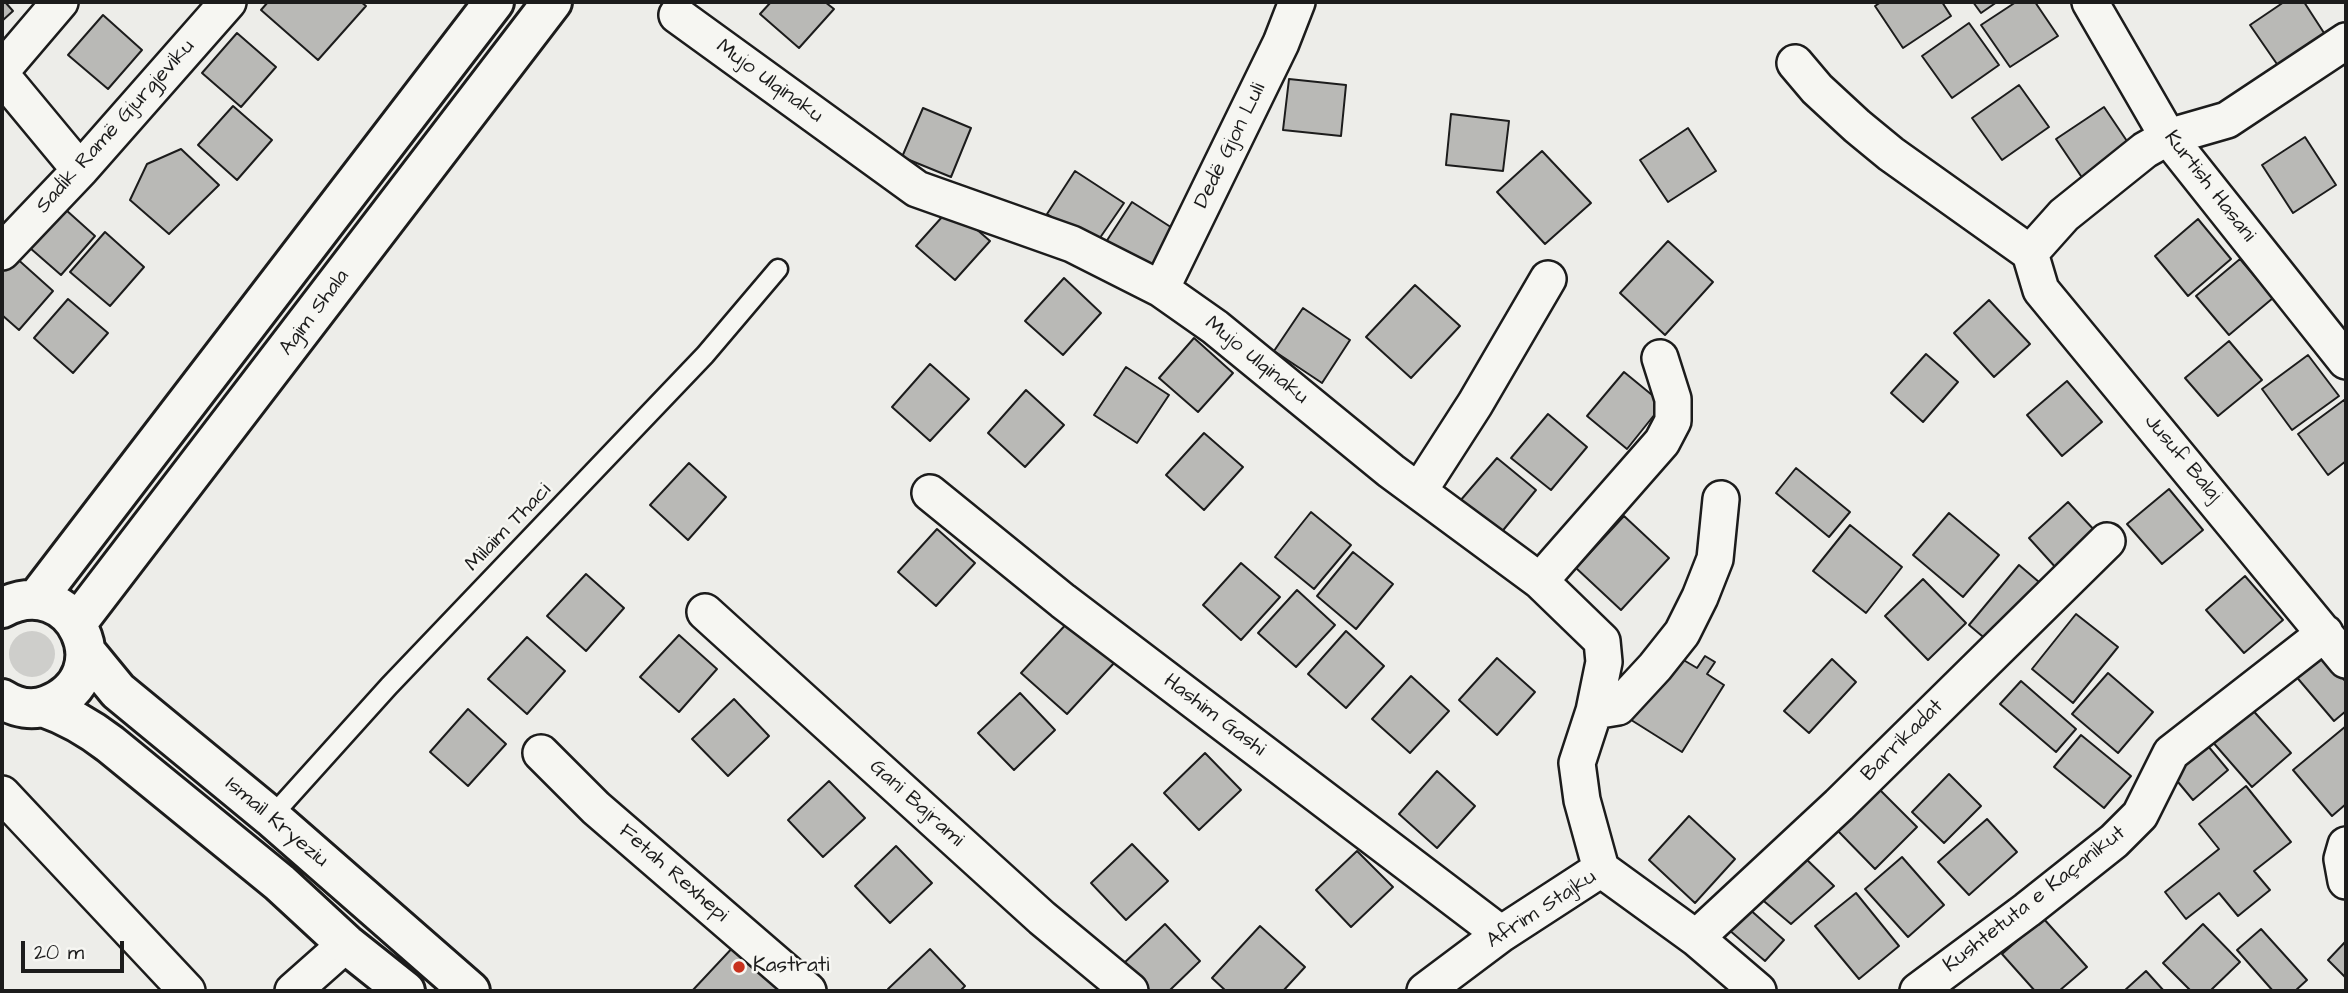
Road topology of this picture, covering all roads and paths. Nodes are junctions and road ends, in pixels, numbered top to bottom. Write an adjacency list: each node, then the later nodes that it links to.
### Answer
1 (60, 2): 10 (street)
2 (228, 2): 13 (street, Sadik Ramë Gjurgjeviku)
3 (494, 2): 26 (main road)
4 (552, 2): 29 (main road, Agim Shala)
5 (1297, 2): 18 (street, Dedë Gjon Luli)
6 (2090, 2): 12 (street, Kurtish Hasani)
7 (677, 15): 18 (street, Mujo Ulqinaku)
8 (2346, 41): 12 (street)
9 (1796, 63): 15 (street)
10 (2, 70)
11 (2, 76): 13 (street)
12 (2168, 137): 15 (street); 20 (street, Kurtish Hasani)
13 (80, 170): 14 (street, Sadik Ramë Gjurgjeviku)
14 (2, 252)
15 (2029, 253): 28 (street, Jusuf Balaj)
16 (778, 269): 36 (lane, Milaim Thaci)
17 (1548, 279): 21 (street)
18 (1161, 289): 21 (street, Mujo Ulqinaku)
19 (1660, 358): 25 (street)
20 (2346, 361)
21 (1419, 491): 25 (street, Mujo Ulqinaku)
22 (930, 493): 40 (street, Hashim Gashi)
23 (1721, 499): 33 (street)
24 (2107, 541): 41 (street, Barrikadat)
25 (1540, 581): 33 (street, Mujo Ulqinaku)
26 (15, 601): 29 (main road, Ismail Kryeziu)
27 (705, 612): 48 (street, Gani Bajrami)
28 (2325, 633): 30 (street, Jusuf Balaj); 51 (street, Kushtetuta e Kaçanikut)
29 (81, 638): 32 (main road); 36 (main road, Ismail Kryeziu)
30 (2346, 660)
31 (2, 699): 32 (main road, Ismail Kryeziu)
32 (43, 707): 42 (main road, Ismail Kryeziu)
33 (1594, 711): 38 (street, Mujo Ulqinaku)
34 (541, 753): 47 (street, Fetah Rexhepi)
35 (2, 794): 43 (street)
36 (271, 817): 46 (main road, Ismail Kryeziu)
37 (2346, 845): 39 (street)
38 (1601, 869): 40 (street, Afrim Stajku); 41 (street, Afrim Stajku)
39 (2346, 881)
40 (1501, 934): 49 (street, Afrim Stajku)
41 (1696, 938): 50 (street, Afrim Stajku)
42 (346, 944): 44 (street); 45 (main road, Ismail Kryeziu)
43 (187, 991)
44 (293, 991)
45 (405, 991)
46 (470, 991)
47 (808, 991)
48 (1130, 991)
49 (1425, 991)
50 (1758, 991)
51 (1919, 991)

